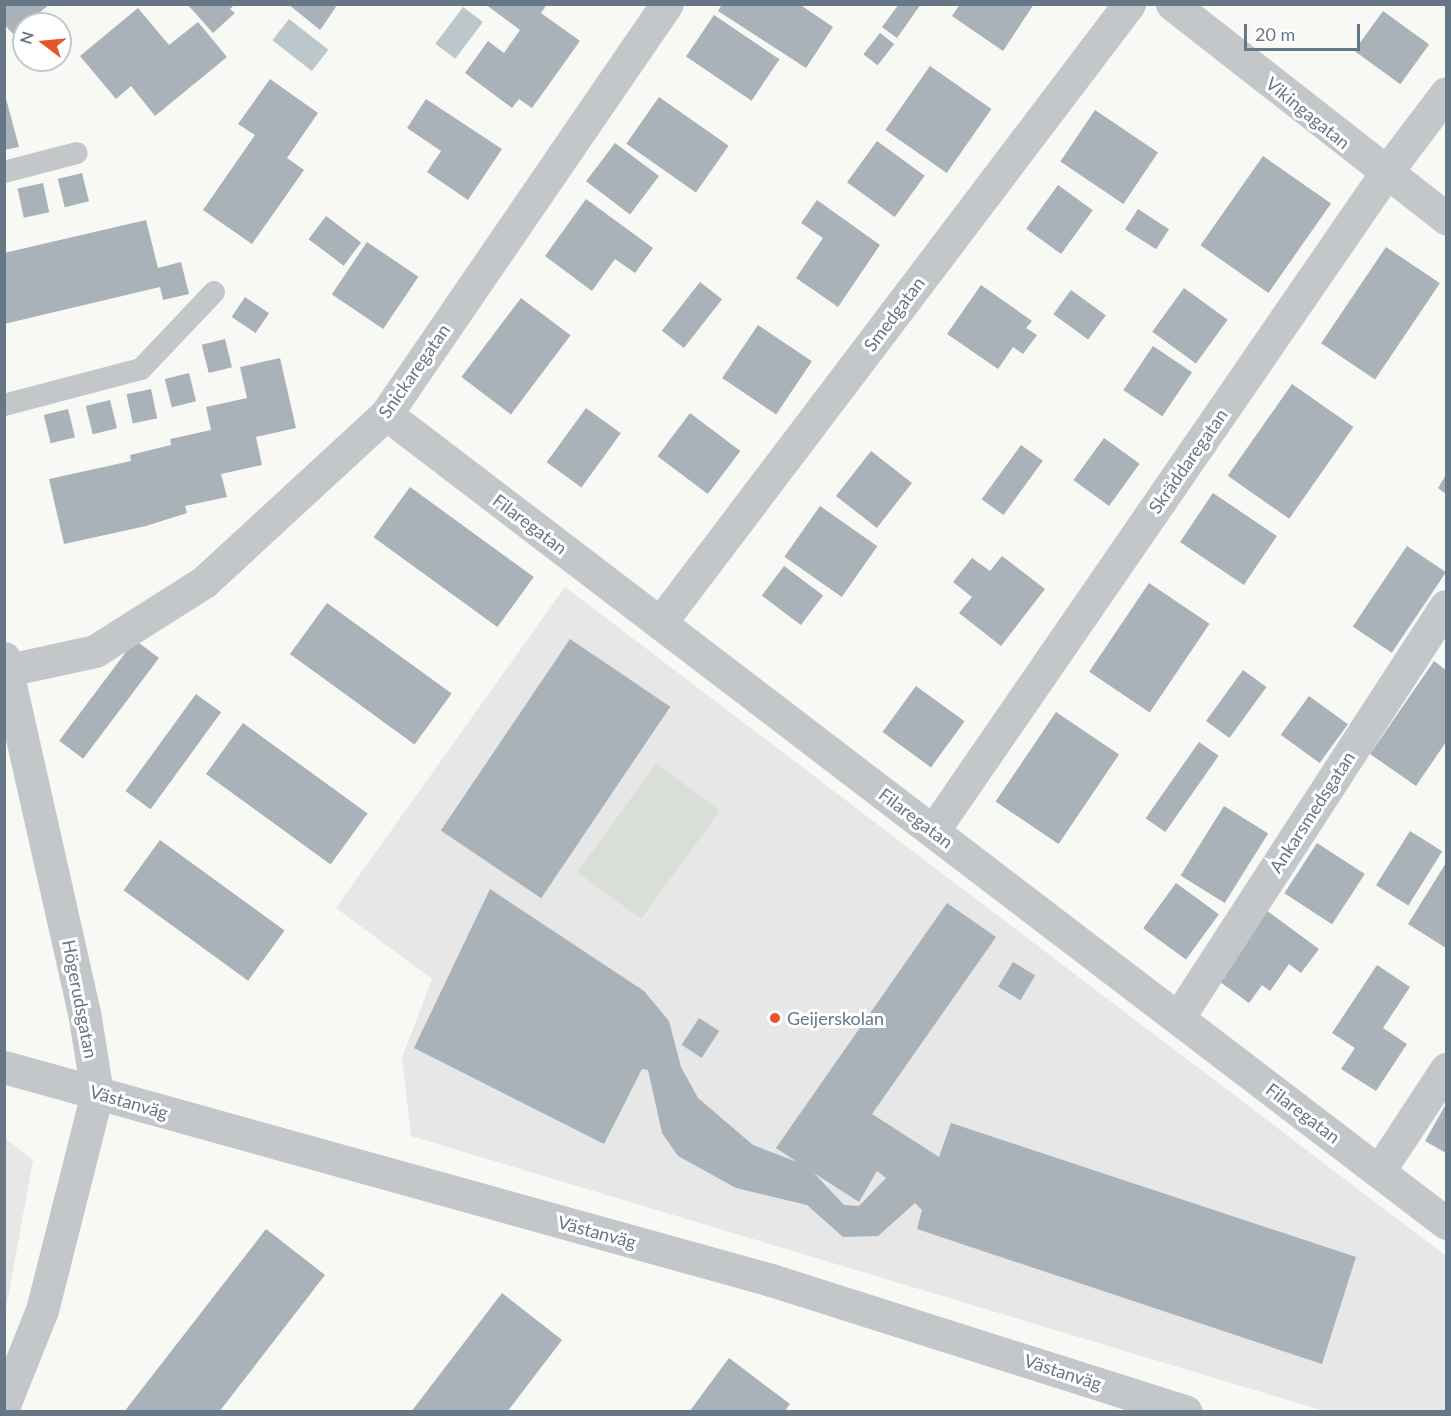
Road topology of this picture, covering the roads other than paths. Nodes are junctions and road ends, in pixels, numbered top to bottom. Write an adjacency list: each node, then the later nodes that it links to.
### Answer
1 (667, 4): 11 (street, Snickaregatan)
2 (1129, 4): 13 (street, Smedgatan)
3 (1172, 4): 7 (street, Vikingagatan)
4 (1446, 93): 7 (street, Skräddaregatan)
5 (77, 153): 6 (lane)
6 (4, 172)
7 (1385, 174): 8 (street, Vikingagatan); 15 (street, Skräddaregatan)
8 (1446, 218)
9 (214, 292): 10 (lane)
10 (4, 405)
11 (386, 414): 13 (street, Filaregatan); 14 (street, Snickaregatan)
12 (1446, 606): 16 (street, Ankarsmedsgatan)
13 (660, 623): 15 (street, Filaregatan)
14 (6, 664): 19 (street, Högerudsgatan)
15 (933, 831): 16 (street, Filaregatan)
16 (1178, 1018): 20 (street, Filaregatan)
17 (4, 1067): 19 (street, Västanväg)
18 (1446, 1069): 20 (street)
19 (97, 1093): 22 (street, Högerudsgatan); 23 (street, Västanväg)
20 (1379, 1171): 21 (street, Filaregatan)
21 (1446, 1223)
22 (4, 1405)
23 (1186, 1412)

